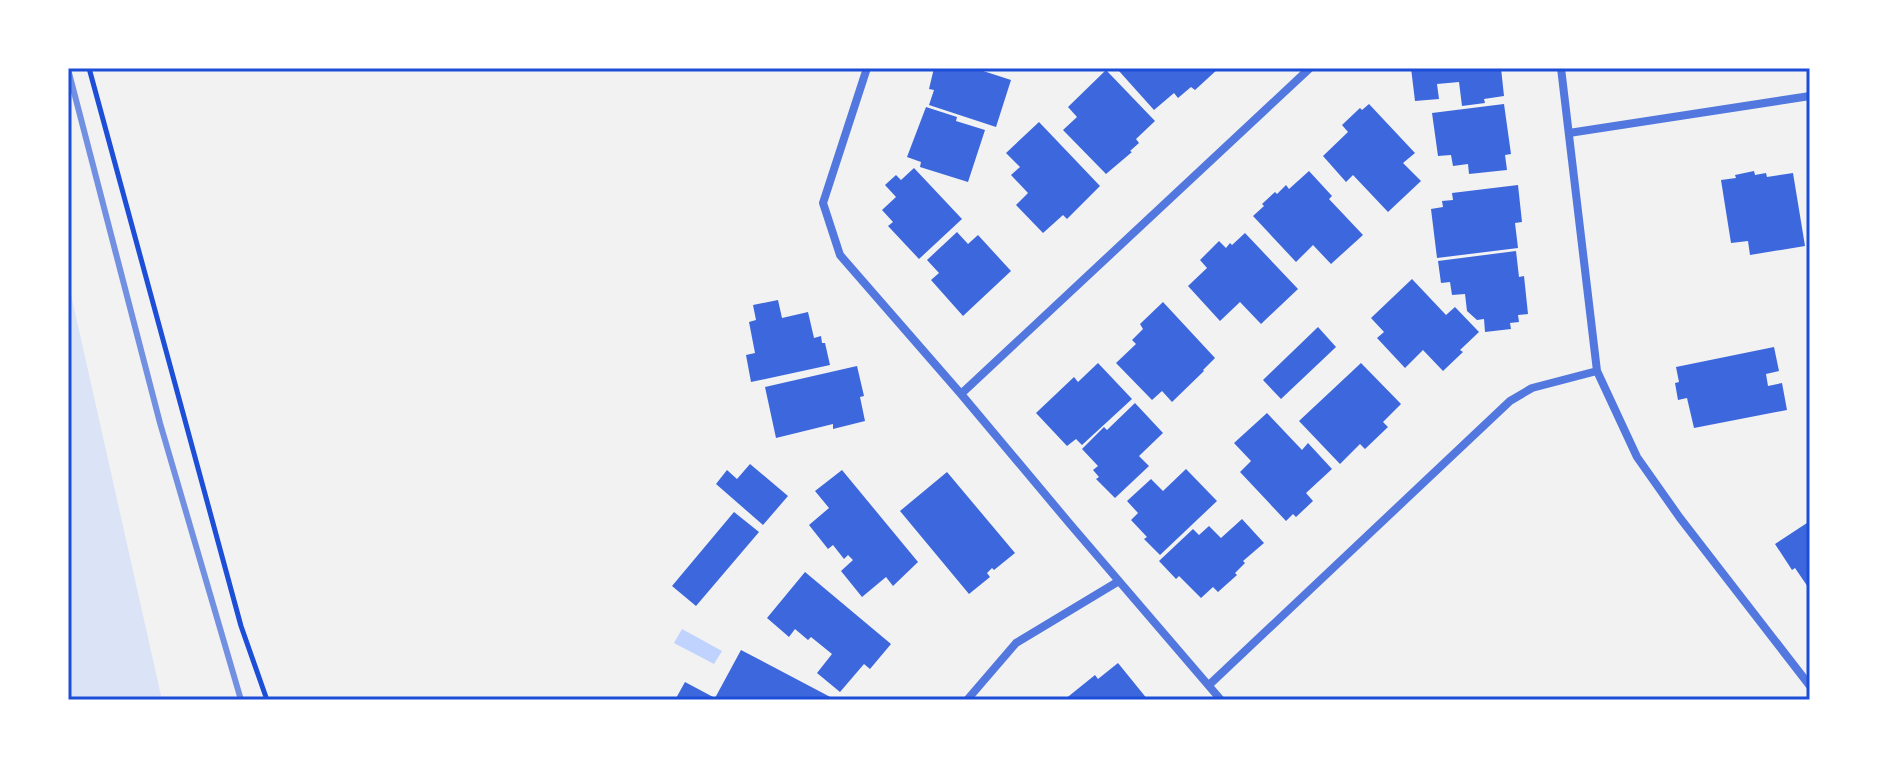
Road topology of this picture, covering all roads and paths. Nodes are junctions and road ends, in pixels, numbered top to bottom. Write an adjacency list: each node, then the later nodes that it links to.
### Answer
1 (89, 68): 12 (path)
2 (867, 68): 8 (street)
3 (1310, 68): 8 (street)
4 (1561, 68): 6 (street)
5 (1810, 96): 6 (street)
6 (1569, 133): 7 (street)
7 (1597, 371): 10 (street); 11 (street)
8 (961, 394): 9 (street)
9 (1119, 581): 10 (street); 13 (street)
10 (1209, 685): 14 (street)
11 (1810, 686)
12 (267, 700)
13 (967, 700)
14 (1221, 700)

